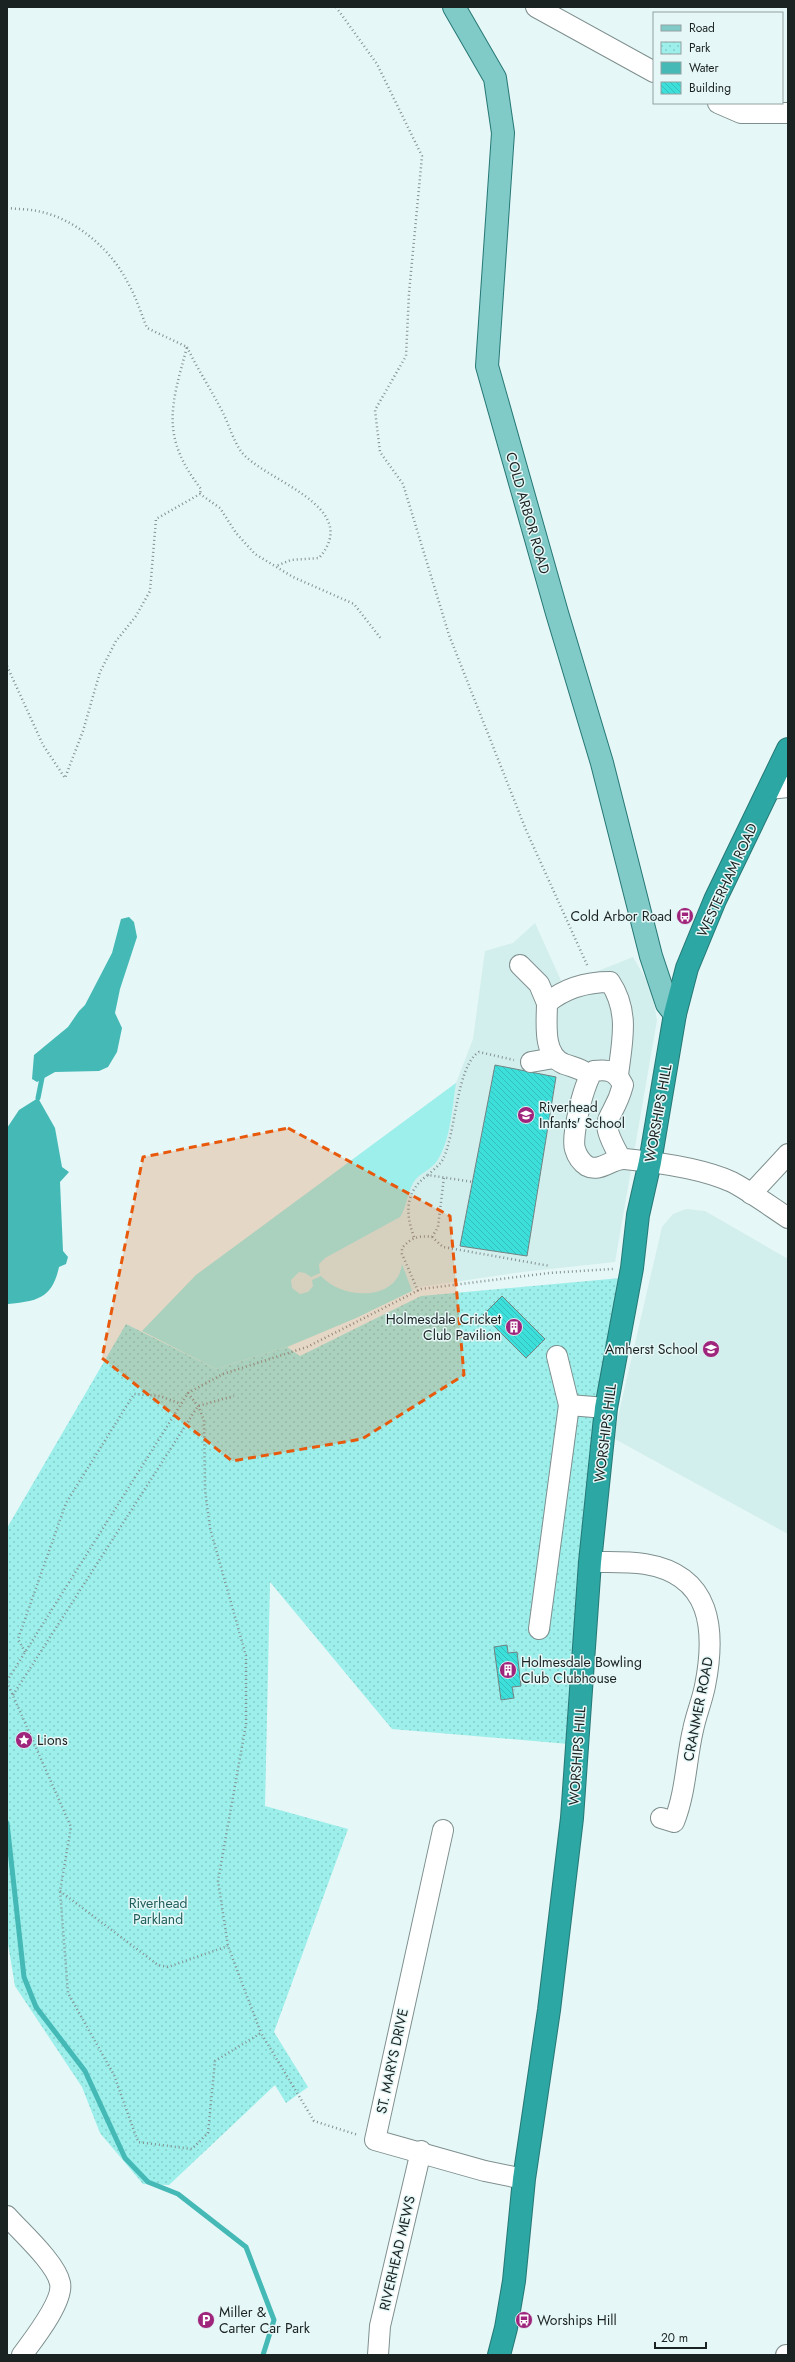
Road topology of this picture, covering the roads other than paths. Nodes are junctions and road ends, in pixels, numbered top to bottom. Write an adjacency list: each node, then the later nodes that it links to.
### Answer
1 (454, 7): 10 (main road, COLD ARBOR ROAD)
2 (536, 7): 3 (street)
3 (653, 71)
4 (720, 104): 5 (street)
5 (788, 113)
6 (788, 749): 7 (highway, WESTERHAM ROAD)
7 (778, 788): 10 (highway, WESTERHAM ROAD)
8 (520, 965): 9 (street)
9 (547, 1003): 11 (street); 14 (street)
10 (675, 1014): 17 (highway, WORSHIPS HILL)
11 (554, 1058): 12 (street); 13 (street)
12 (531, 1062)
13 (589, 1075): 14 (street); 16 (street)
14 (618, 1075): 16 (street)
15 (788, 1154): 18 (street)
16 (621, 1159): 17 (street)
17 (650, 1162): 18 (street); 22 (highway, WORSHIPS HILL)
18 (751, 1194): 19 (street)
19 (785, 1212)
20 (557, 1356): 21 (street)
21 (569, 1405): 22 (street); 24 (street)
22 (606, 1408): 23 (highway, WORSHIPS HILL)
23 (590, 1562): 25 (street, CRANMER ROAD); 28 (highway, WORSHIPS HILL)
24 (539, 1629)
25 (675, 1819)
26 (443, 1830): 27 (street, ST. MARYS DRIVE)
27 (421, 2151): 28 (street); 31 (street, RIVERHEAD MEWS)
28 (524, 2179): 32 (highway, WORSHIPS HILL)
29 (7, 2216): 30 (street)
30 (22, 2355)
31 (378, 2355)
32 (499, 2355)

